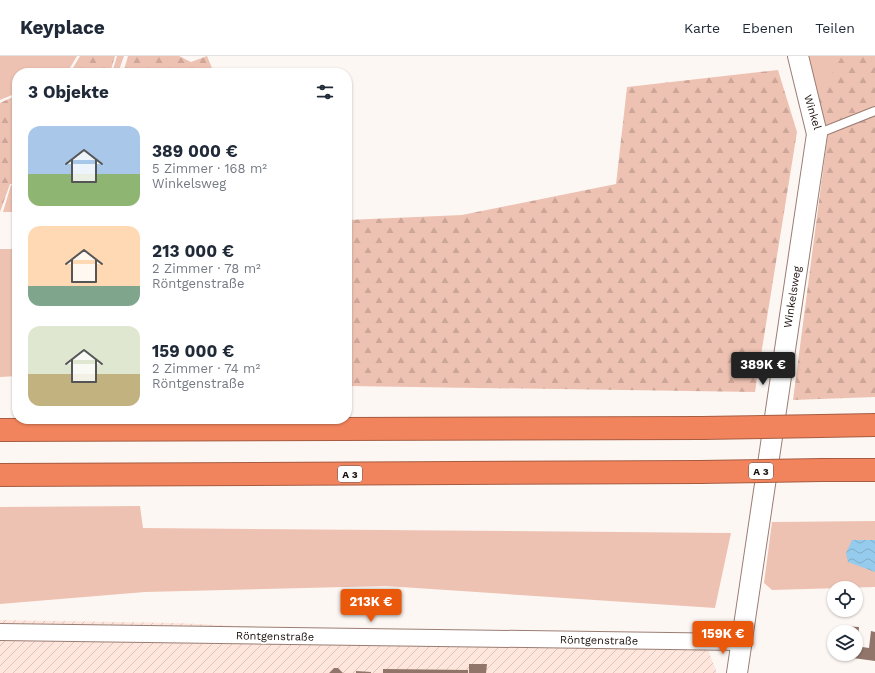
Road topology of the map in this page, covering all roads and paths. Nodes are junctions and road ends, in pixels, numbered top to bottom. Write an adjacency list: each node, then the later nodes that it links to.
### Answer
1 (798, 56): 3 (street, Winkel)
2 (875, 111): 3 (lane, Winkel)
3 (817, 134): 9 (street, Winkelsweg)
4 (875, 426): 5 (highway, bridge)
5 (0, 430)
6 (875, 470): 7 (highway, A 3, bridge)
7 (0, 475)
8 (0, 632): 9 (street, Röntgenstraße)
9 (741, 642): 10 (street, Winkelsweg)
10 (737, 673)

